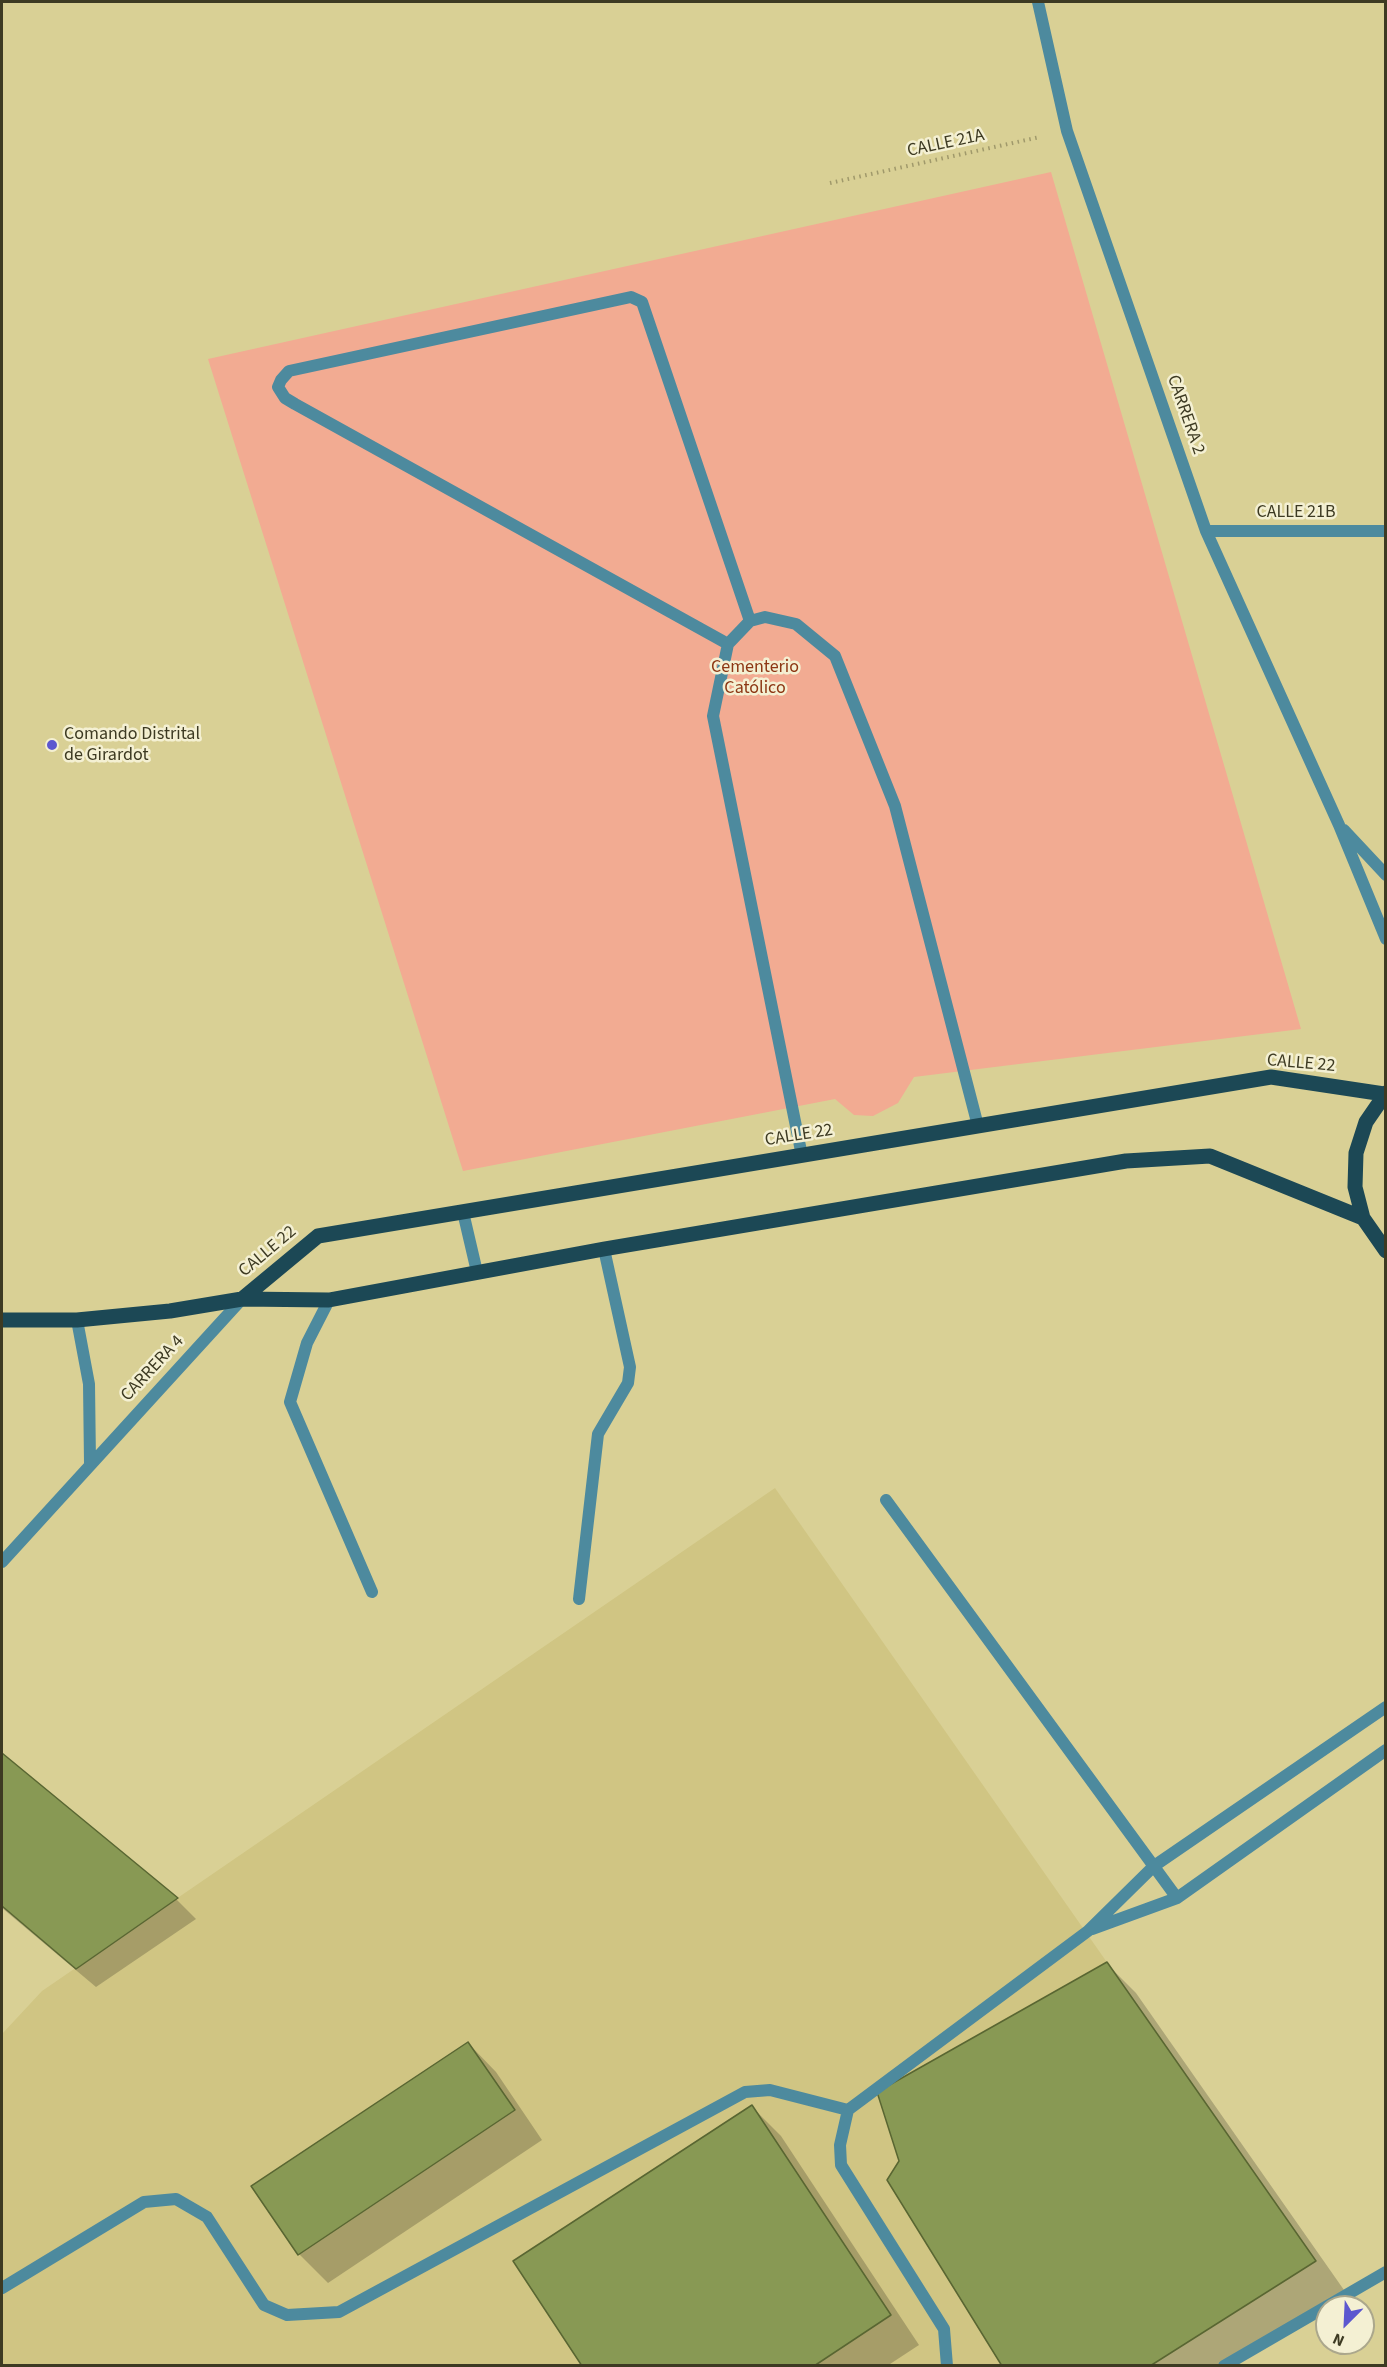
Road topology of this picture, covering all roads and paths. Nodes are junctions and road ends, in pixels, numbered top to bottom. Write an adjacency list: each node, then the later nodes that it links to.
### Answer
1 (1038, 2): 2 (street, CARRERA 2)
2 (1067, 131): 3 (path, CALLE 21A); 4 (street, CARRERA 2)
3 (830, 183)
4 (1206, 531): 5 (street, CALLE 21B); 8 (street, CARRERA 2)
5 (1386, 531)
6 (750, 621): 7 (street); 7 (street); 12 (street)
7 (728, 644): 13 (street)
8 (1339, 825): 9 (street, CARRERA 2); 10 (street, CARRERA 2)
9 (1386, 875)
10 (1386, 939)
11 (1385, 1094): 12 (main road, CALLE 22); 15 (main road)
12 (978, 1126): 13 (main road, CALLE 22)
13 (802, 1156): 14 (main road, CALLE 22)
14 (463, 1212): 18 (street); 19 (main road, CALLE 22)
15 (1364, 1218): 16 (main road, CALLE 22); 17 (main road)
16 (603, 1249): 18 (main road, CALLE 22); 27 (street)
17 (1386, 1251)
18 (477, 1272): 20 (main road, CALLE 22)
19 (242, 1299): 20 (main road, CALLE 22); 22 (main road, CALLE 22); 23 (street, CARRERA 4)
20 (329, 1300): 26 (street)
21 (2, 1320): 22 (main road, CALLE 22)
22 (76, 1320): 23 (street)
23 (90, 1463): 25 (street, CARRERA 4)
24 (886, 1500): 30 (street)
25 (2, 1562)
26 (372, 1592)
27 (579, 1599)
28 (1386, 1707): 30 (street)
29 (1386, 1750): 31 (street)
30 (1154, 1866): 31 (street); 32 (street)
31 (1177, 1898): 32 (street)
32 (1088, 1931): 33 (street)
33 (848, 2110): 35 (street); 36 (street)
34 (1386, 2272): 37 (street)
35 (2, 2288)
36 (947, 2366)
37 (1224, 2366)

